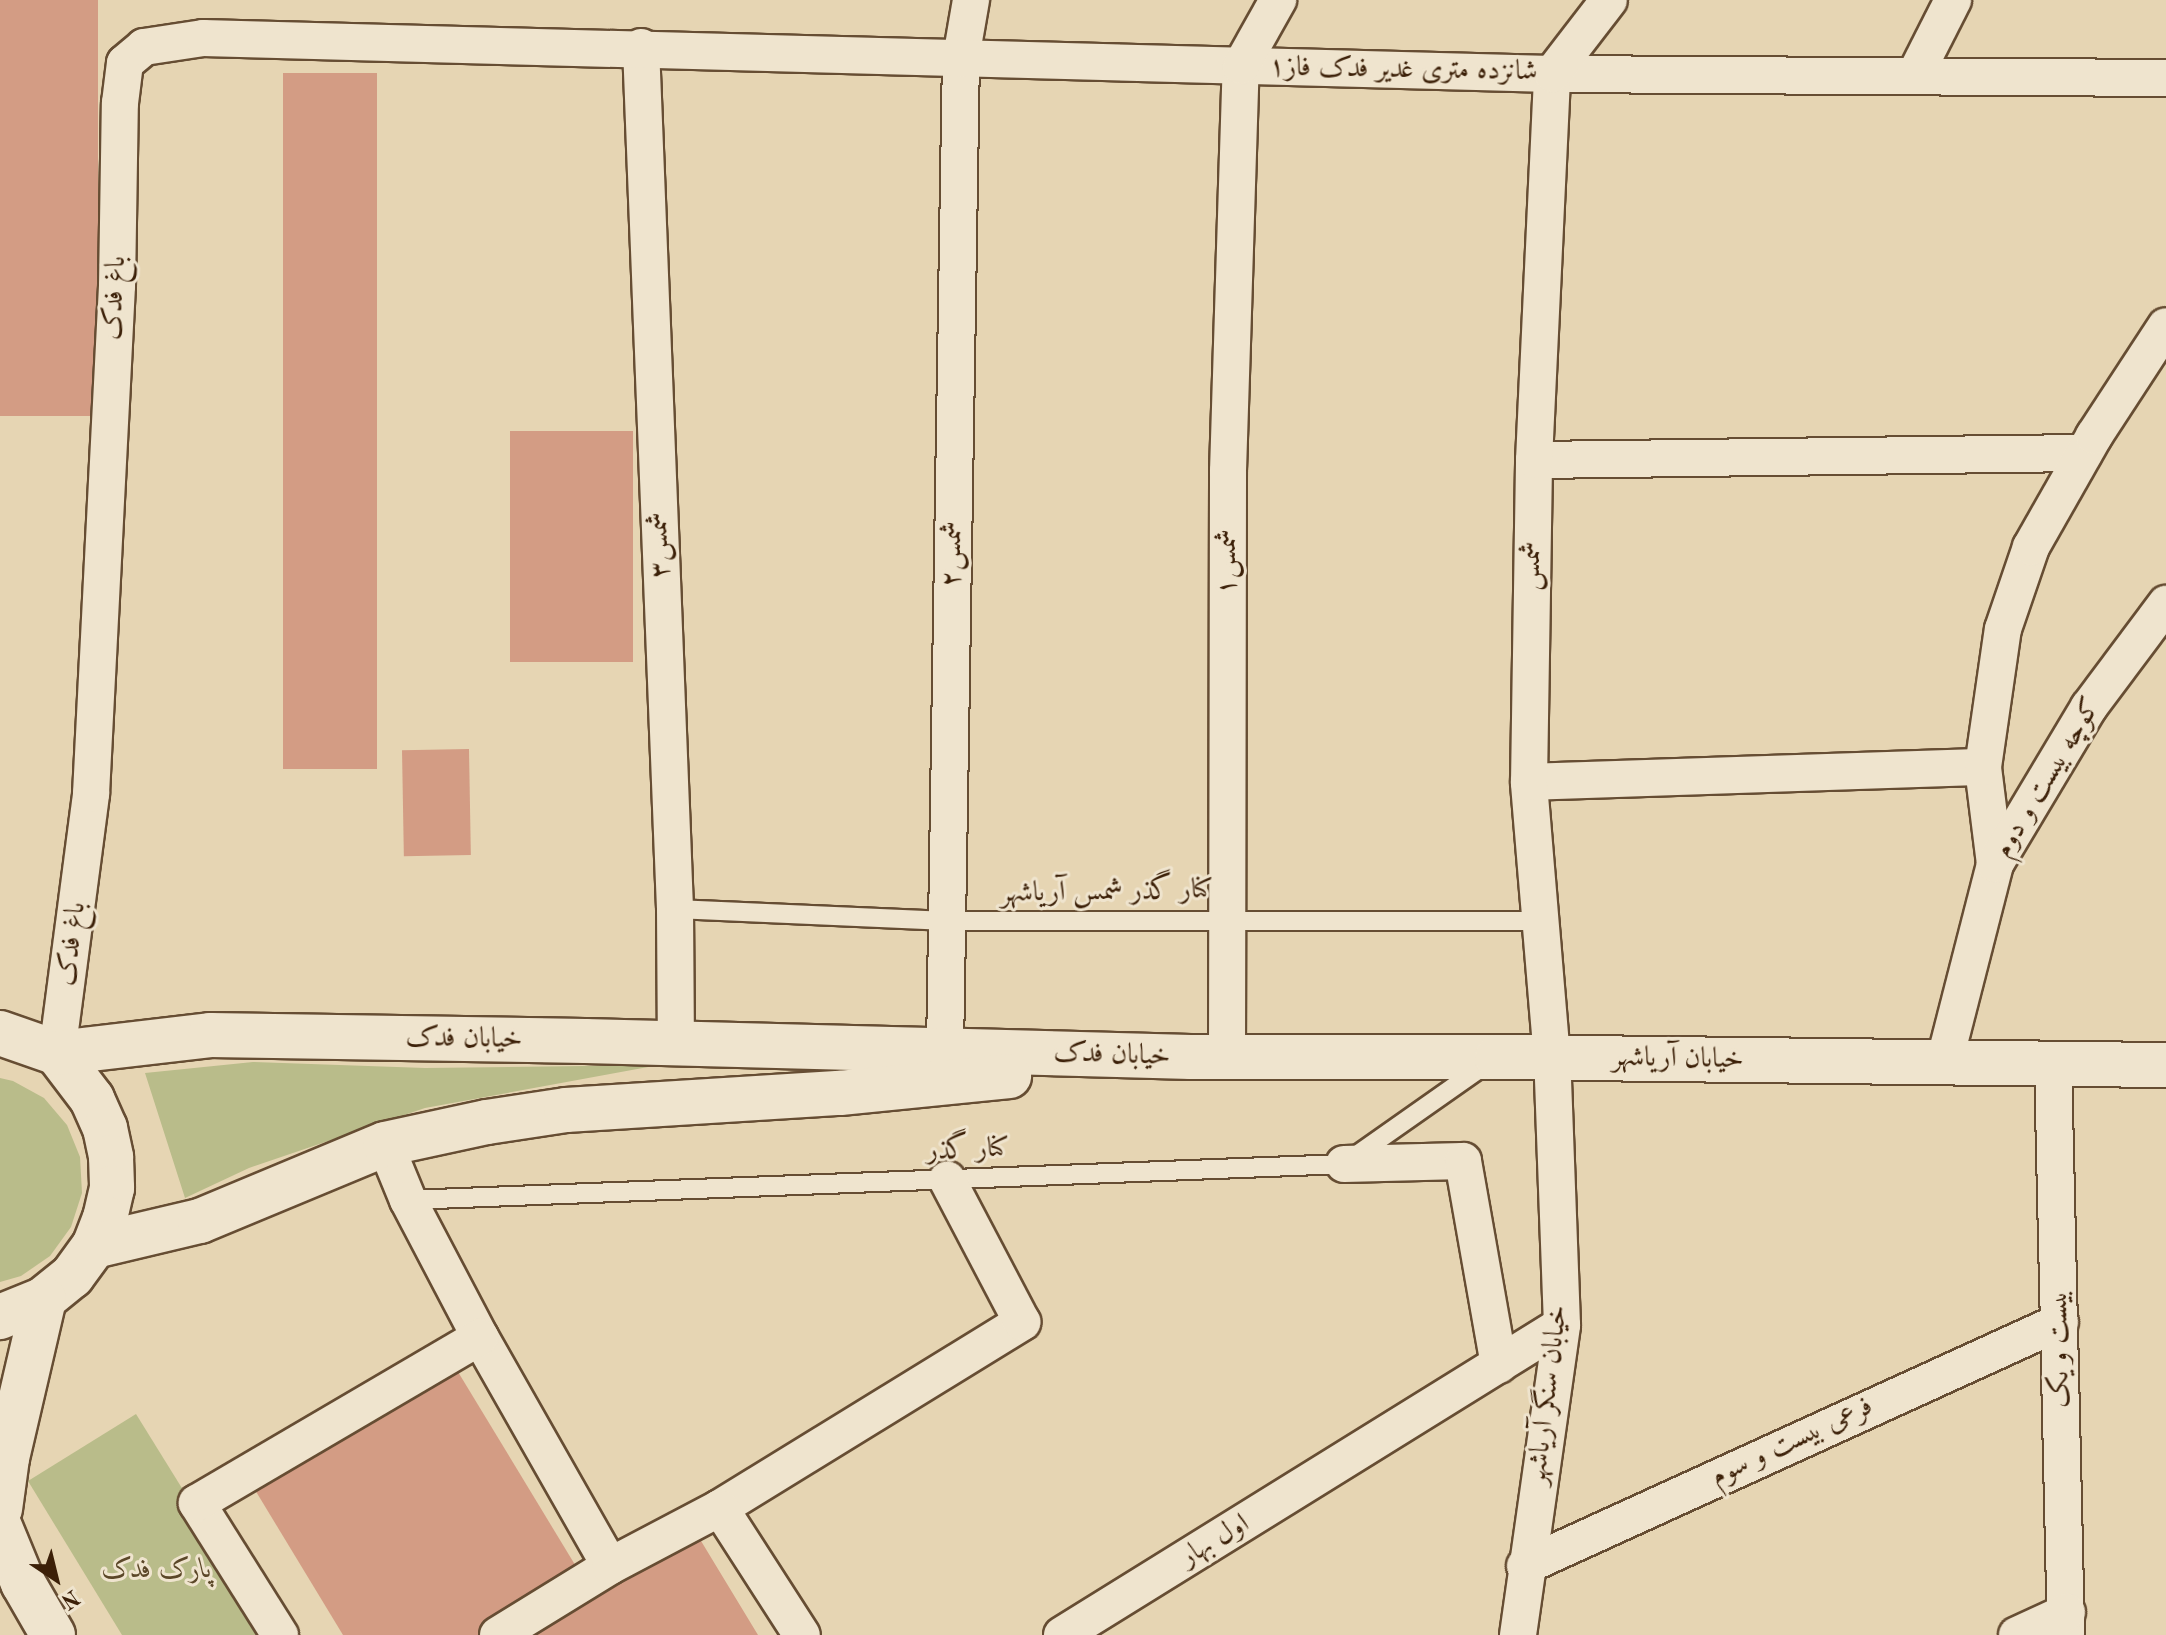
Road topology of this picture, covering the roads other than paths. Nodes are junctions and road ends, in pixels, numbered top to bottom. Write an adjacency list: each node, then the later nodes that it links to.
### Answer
1 (971, 0): 6 (street, شمس۲)
2 (1278, 0): 7 (street)
3 (1609, 0): 8 (street)
4 (1953, 0): 9 (street)
5 (641, 47): 6 (street, شانزده متری غدیر فدک فاز۱); 18 (street, شمس۳); 25 (street, باغ فدک)
6 (961, 58): 7 (street, شانزده متری غدیر فدک فاز۱); 20 (street, شمس۲)
7 (1241, 66): 8 (street, شانزده متری غدیر فدک فاز۱); 19 (street, شمس۱)
8 (1552, 74): 9 (street, شانزده متری غدیر فدک فاز۱); 13 (street, شمس)
9 (1915, 75): 10 (street, شانزده متری غدیر فدک فاز۱)
10 (2166, 78)
11 (2166, 326): 12 (street)
12 (2084, 453): 13 (street); 15 (street)
13 (1534, 460): 16 (street, شمس)
14 (2166, 604): 17 (street, کوچه بیست و دوم)
15 (1983, 767): 16 (street); 17 (street)
16 (1529, 782): 21 (street, شمس)
17 (1995, 864): 29 (street, کوچه بیست و دوم)
18 (675, 909): 20 (lane, کنار گذر شمس آریاشهر); 23 (street, شمس۳)
19 (1228, 918): 20 (lane, کنار گذر شمس آریاشهر); 21 (lane, کنار گذر شمس آریاشهر); 26 (street, شمس۱)
20 (948, 921): 24 (street, شمس۲)
21 (1541, 921): 28 (street, شمس)
22 (0, 1033): 25 (main road)
23 (676, 1043): 24 (main road, خیابان فدک); 25 (main road, خیابان فدک)
24 (945, 1051): 26 (main road, خیابان فدک)
25 (57, 1053): 36 (main road)
26 (1209, 1057): 27 (main road, خیابان آریاشهر); 32 (main road, خیابان فدک)
27 (1497, 1057): 28 (main road, خیابان آریاشهر); 33 (lane)
28 (1552, 1058): 29 (main road, خیابان آریاشهر); 40 (street, خیابان سنگر آریاشهر)
29 (1944, 1063): 30 (main road, خیابان آریاشهر)
30 (2053, 1063): 31 (main road, خیابان آریاشهر); 39 (street, بیست و یک)
31 (2166, 1065)
32 (385, 1144): 35 (street); 36 (main road, خیابان فدک)
33 (1344, 1164): 34 (lane, کنار گذر); 42 (street)
34 (947, 1179): 35 (lane, کنار گذر); 43 (street)
35 (408, 1200): 41 (street)
36 (94, 1246): 37 (main road)
37 (44, 1299): 38 (main road); 44 (main road)
38 (0, 1317)
39 (2060, 1322): 47 (street, فرعی بیست و سوم); 48 (street, بیست و یک)
40 (1562, 1325): 42 (street, اول بهار); 47 (street, خیابان سنگر آریاشهر)
41 (480, 1337): 46 (street); 50 (street)
42 (1499, 1365): 53 (street, اول بهار)
43 (720, 1508): 46 (street); 52 (street)
44 (0, 1509)
45 (0, 1527): 49 (main road)
46 (610, 1566): 51 (street)
47 (1525, 1566): 54 (street, خیابان سنگر آریاشهر)
48 (2067, 1624): 55 (street)
49 (53, 1635)
50 (280, 1635)
51 (498, 1635)
52 (802, 1635)
53 (1062, 1635)
54 (1518, 1635)
55 (2017, 1635)

